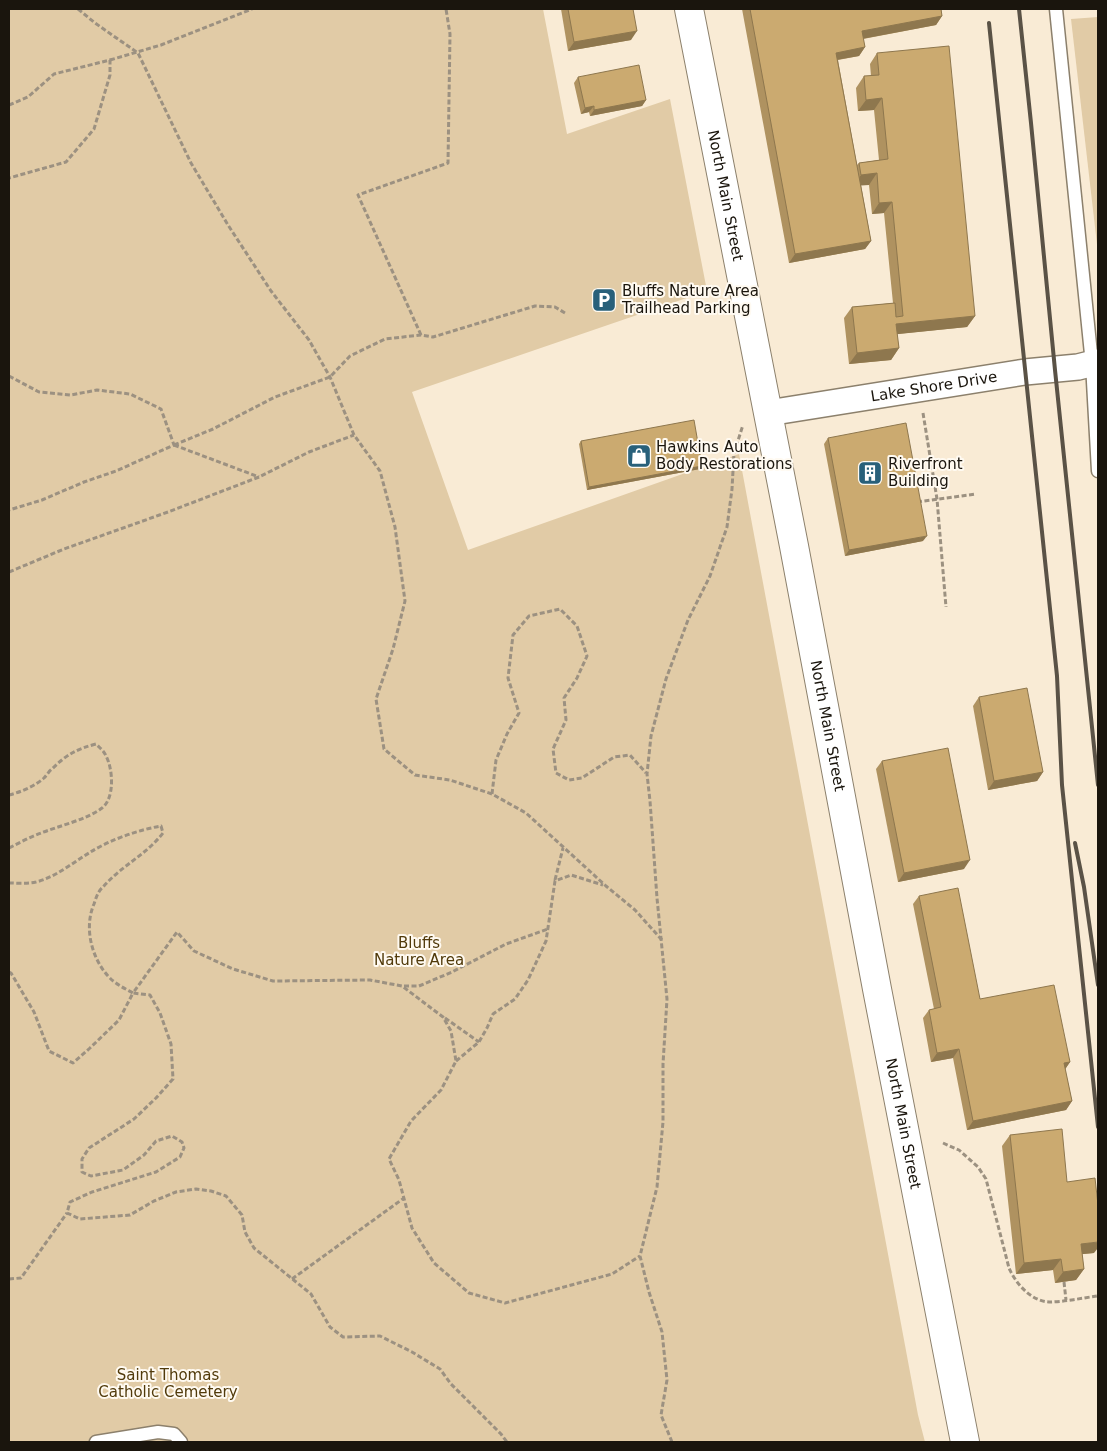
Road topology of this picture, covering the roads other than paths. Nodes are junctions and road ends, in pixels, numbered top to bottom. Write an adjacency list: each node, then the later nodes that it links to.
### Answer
1 (689, 9): 4 (main road, North Main Street)
2 (1056, 9): 3 (lane)
3 (1095, 363): 4 (street, Lake Shore Drive); 5 (lane)
4 (768, 414): 8 (main road, North Main Street)
5 (1098, 471)
6 (96, 1442): 7 (lane)
7 (181, 1442)
8 (965, 1442)

